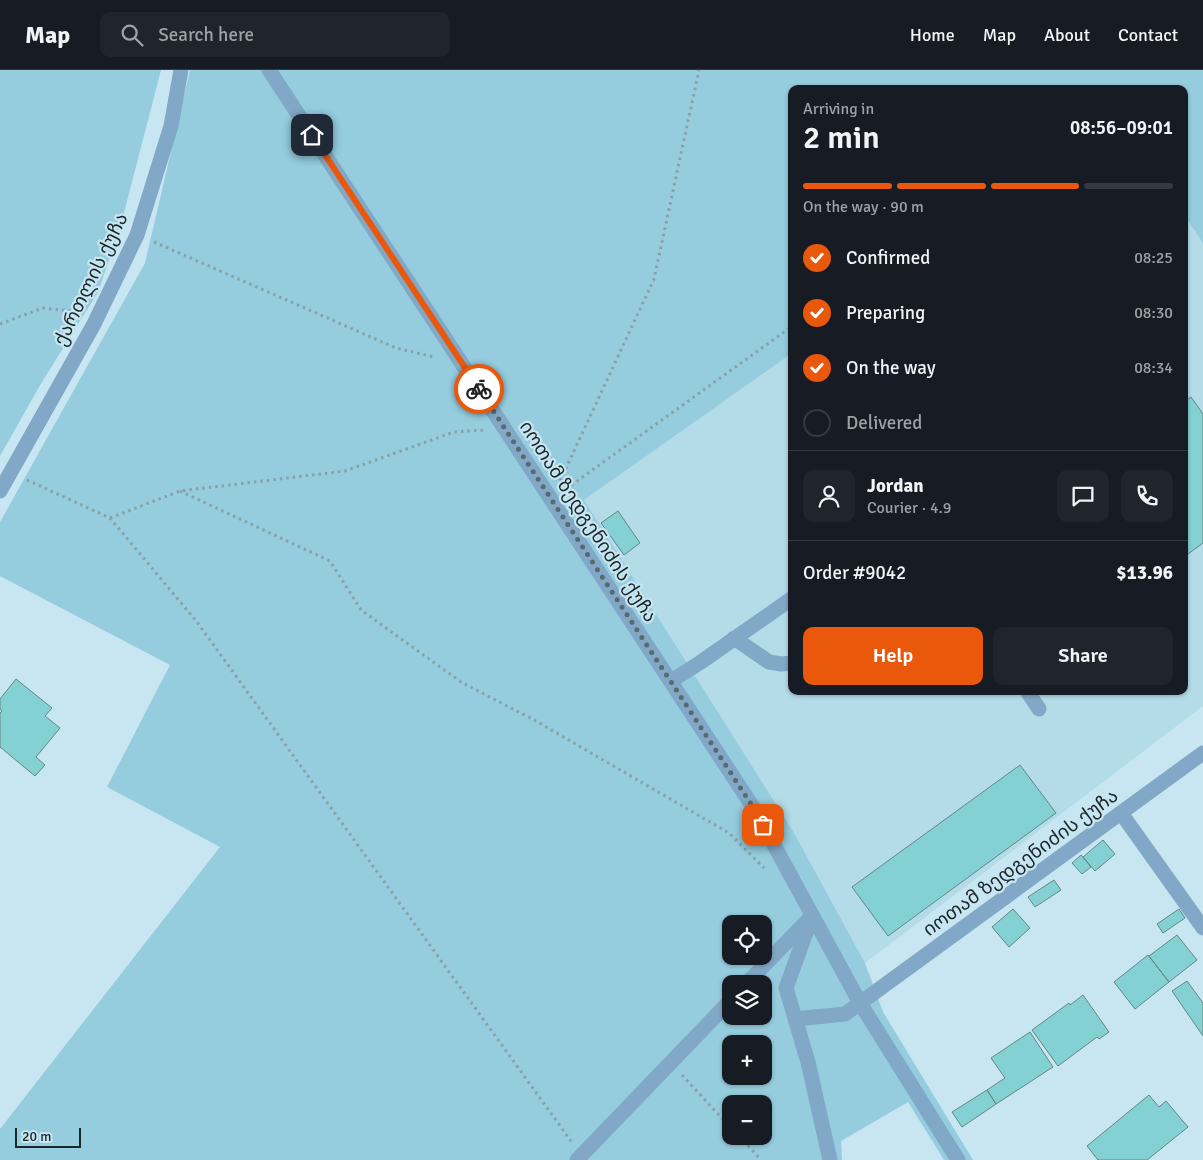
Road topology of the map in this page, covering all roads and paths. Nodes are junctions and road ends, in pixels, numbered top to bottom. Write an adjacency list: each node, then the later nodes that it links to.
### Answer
1 (181, 70): 4 (street, ქართლის ქუჩა)
2 (269, 70): 8 (street, იოთამ ზედგენიძის ქუჩა)
3 (698, 70): 13 (path)
4 (137, 235): 5 (street, ქართლის ქუჩა); 8 (path)
5 (98, 314): 6 (path); 10 (street, ქართლის ქუჩა)
6 (0, 324)
7 (788, 329): 13 (path)
8 (462, 364): 9 (street, იოთამ ზედგენიძის ქუჩა)
9 (504, 428): 12 (path); 13 (street, იოთამ ზედგენიძის ქუჩა)
10 (11, 473): 11 (street, ქართლის ქუჩა); 14 (path)
11 (0, 491)
12 (180, 491): 14 (path); 23 (path)
13 (552, 500): 18 (street, იოთამ ზედგენიძის ქუჩა)
14 (110, 518): 33 (path)
15 (788, 601): 16 (street)
16 (734, 638): 17 (street); 18 (street)
17 (788, 663)
18 (671, 682): 24 (street, იოთამ ზედგენიძის ქუჩა)
19 (1030, 695): 20 (street)
20 (1039, 709)
21 (1203, 753): 22 (street, იოთამ ზედგენიძის ქუჩა)
22 (1121, 813): 25 (street); 27 (street, იოთამ ზედგენიძის ქუჩა)
23 (770, 874)
24 (812, 916): 26 (street); 27 (street, იოთამ ზედგენიძის ქუჩა); 29 (street)
25 (1203, 928)
26 (755, 975)
27 (860, 1003): 29 (street); 36 (street, იოთამ ზედგენიძის ქუჩა)
28 (722, 1009): 30 (street)
29 (795, 1019): 35 (street)
30 (670, 1063): 31 (path); 33 (street)
31 (722, 1118)
32 (747, 1145): 34 (path)
33 (580, 1158)
34 (761, 1160)
35 (830, 1160)
36 (958, 1160)

